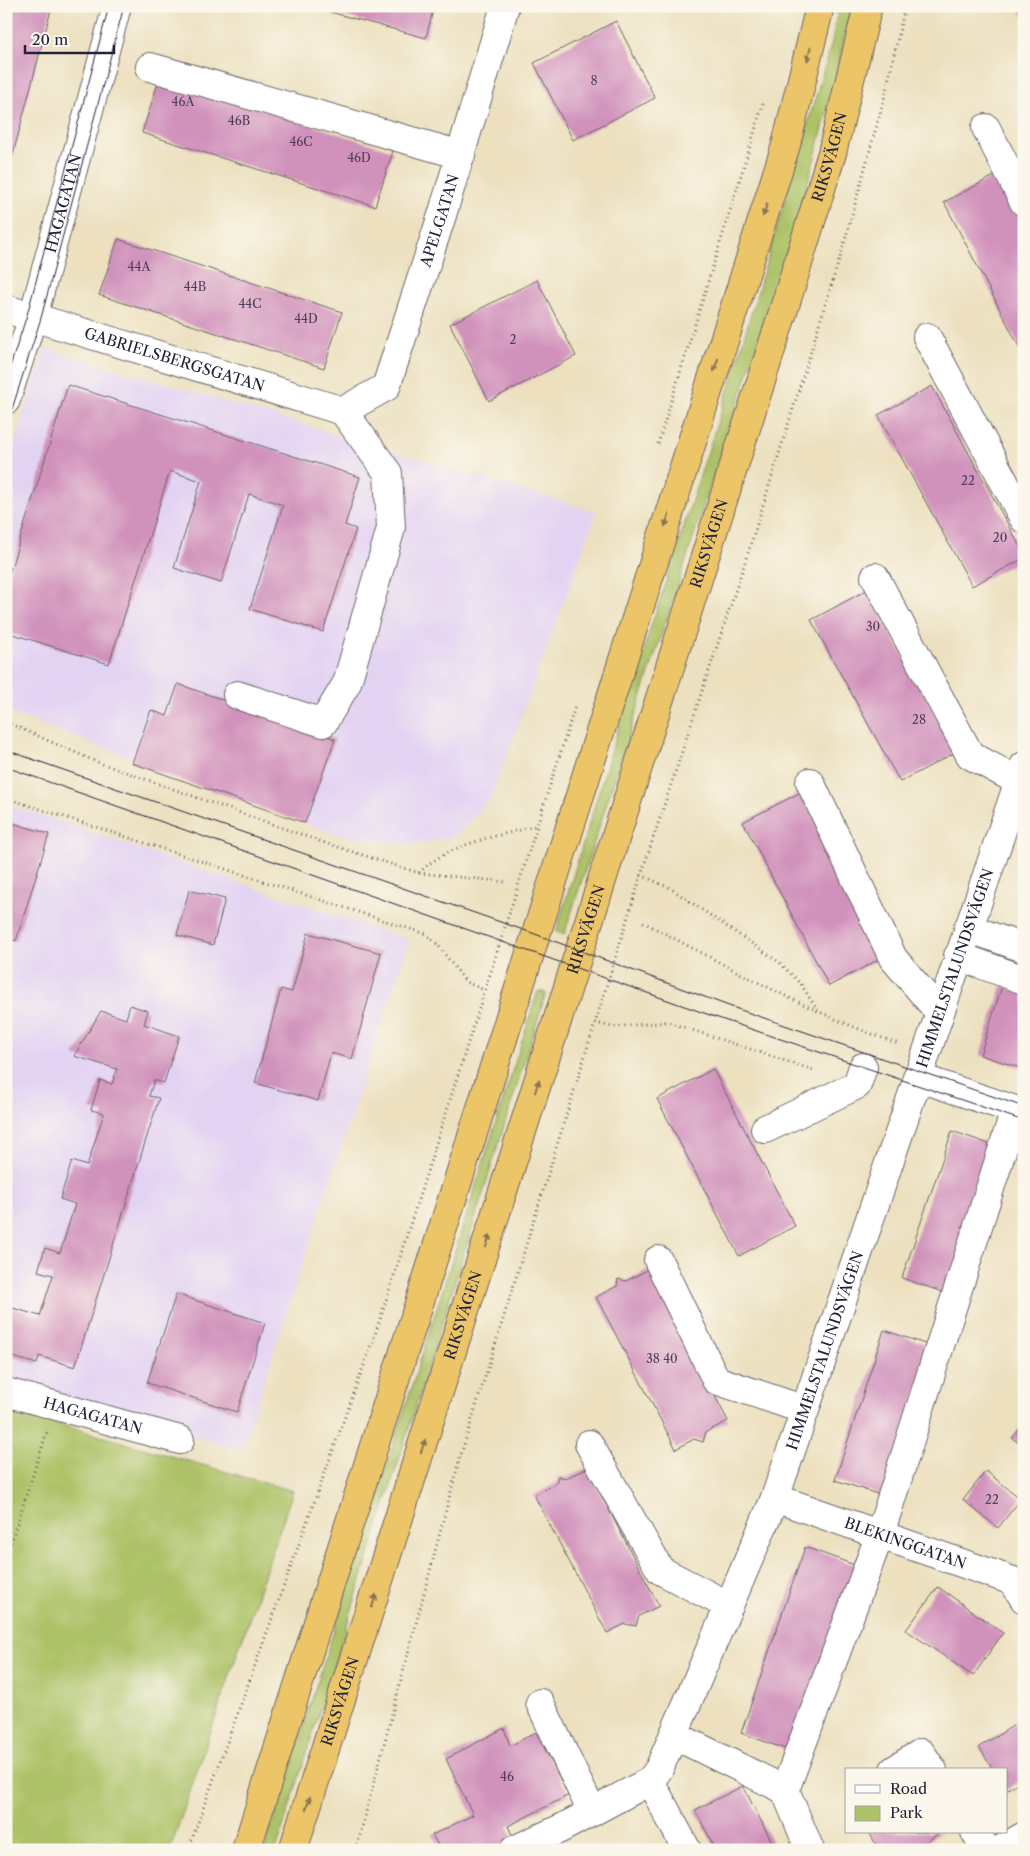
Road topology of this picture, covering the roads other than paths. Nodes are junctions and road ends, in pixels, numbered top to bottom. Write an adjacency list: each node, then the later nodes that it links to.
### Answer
1 (117, 6): 10 (street, HAGAGATAN)
2 (505, 6): 7 (street, APELGATAN)
3 (820, 6): 46 (highway, one-way to 46)
4 (868, 6): 47 (highway, RIKSVÄGEN, one-way to 4)
5 (150, 67): 7 (street)
6 (986, 128): 8 (street)
7 (461, 155): 13 (street, APELGATAN)
8 (1024, 202)
9 (6, 308): 10 (street, GABRIELSBERGSGATAN)
10 (33, 316): 12 (street, HAGAGATAN); 13 (street, GABRIELSBERGSGATAN)
11 (927, 337): 14 (street)
12 (6, 400)
13 (343, 411): 16 (street)
14 (1024, 519)
15 (875, 577): 17 (street)
16 (237, 695)
17 (1021, 774): 19 (street, HIMMELSTALUNDSVÄGEN)
18 (810, 782): 23 (street)
19 (968, 928): 20 (street); 21 (street, HIMMELSTALUNDSVÄGEN)
20 (1024, 948)
21 (958, 956): 22 (street); 23 (street, HIMMELSTALUNDSVÄGEN)
22 (1024, 980)
23 (939, 1012): 24 (street, HIMMELSTALUNDSVÄGEN)
24 (921, 1065): 26 (street); 30 (street, HIMMELSTALUNDSVÄGEN)
25 (860, 1076): 27 (street)
26 (1019, 1112): 34 (street)
27 (765, 1129)
28 (658, 1260): 30 (street)
29 (6, 1392): 31 (street, HAGAGATAN)
30 (805, 1410): 33 (street, HIMMELSTALUNDSVÄGEN)
31 (180, 1440)
32 (590, 1444): 36 (street)
33 (776, 1498): 34 (street, BLEKINGGATAN); 36 (street, HIMMELSTALUNDSVÄGEN)
34 (880, 1534): 35 (street, BLEKINGGATAN); 42 (street)
35 (1020, 1582)
36 (729, 1606): 38 (street, HIMMELSTALUNDSVÄGEN)
37 (540, 1704): 43 (street)
38 (674, 1735): 41 (street, HIMMELSTALUNDSVÄGEN); 42 (street)
39 (897, 1768): 40 (street)
40 (932, 1768)
41 (650, 1781): 43 (street); 49 (street)
42 (785, 1790): 50 (street)
43 (592, 1812): 48 (street)
44 (976, 1834): 51 (street)
45 (1024, 1836): 52 (street)
46 (246, 1850)
47 (293, 1850)
48 (514, 1850)
49 (687, 1850)
50 (810, 1850)
51 (987, 1850)
52 (1000, 1850)

